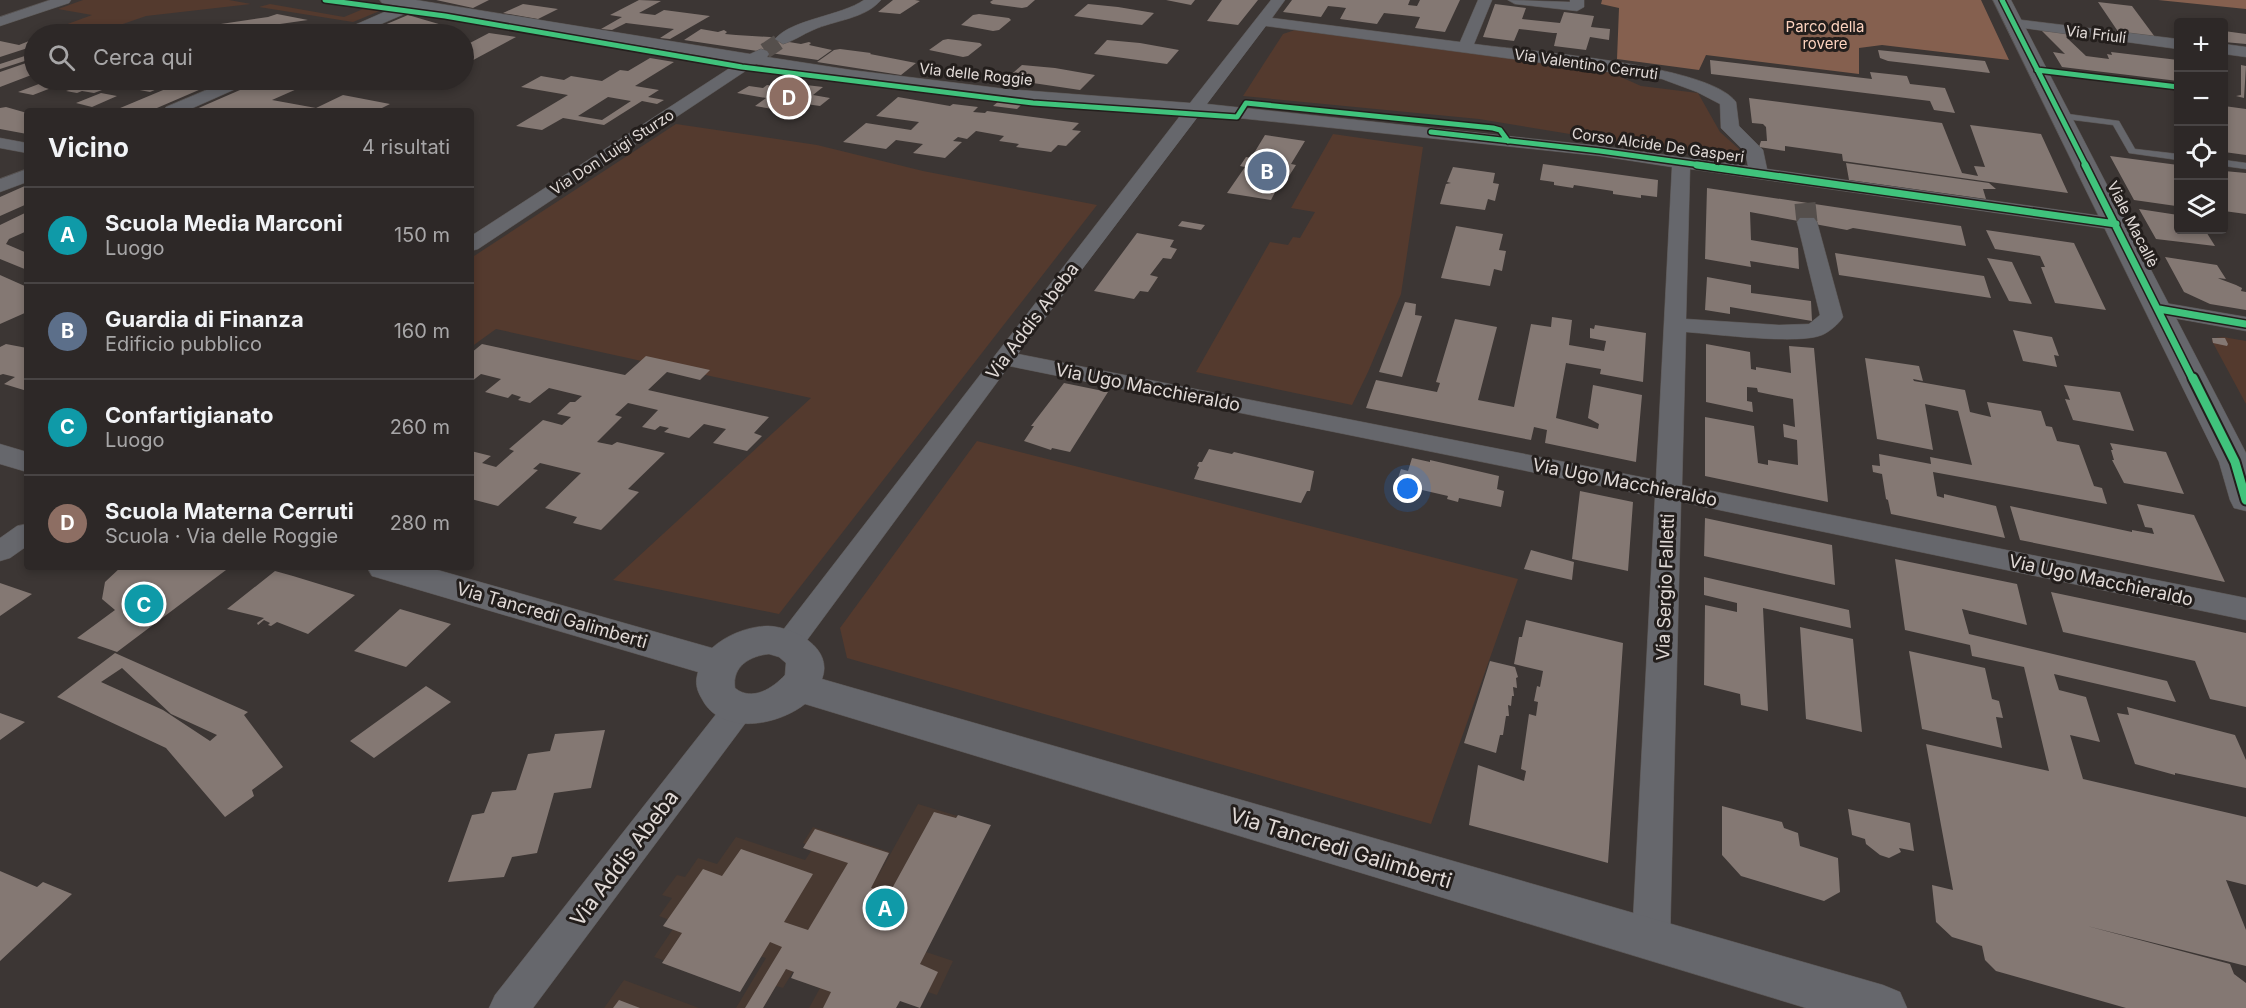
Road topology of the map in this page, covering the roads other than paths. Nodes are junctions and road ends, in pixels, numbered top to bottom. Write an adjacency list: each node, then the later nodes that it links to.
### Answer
1 (64, 0): 11 (street)
2 (387, 0): 8 (street, Via delle Roggie)
3 (874, 0): 14 (street)
4 (1278, 0): 10 (street, Via Addis Abeba)
5 (1485, 0): 16 (street)
6 (1515, 0): 9 (street)
7 (2002, 0): 12 (street, Viale Macallè)
8 (419, 2): 13 (street); 19 (street, Via delle Roggie)
9 (1577, 4)
10 (1262, 21): 16 (street, Via Valentino Cerruti); 22 (street, Via Addis Abeba)
11 (0, 22)
12 (2014, 23): 15 (street, Via Friuli); 23 (street, Viale Macallè)
13 (369, 24)
14 (783, 39)
15 (2174, 43)
16 (1465, 48): 30 (street, Via Valentino Cerruti)
17 (2228, 50): 18 (street)
18 (2246, 52)
19 (759, 55): 22 (street, Via delle Roggie); 35 (street, Via Don Luigi Sturzo)
20 (220, 90): 21 (street)
21 (179, 108)
22 (1195, 108): 27 (street, Corso Alcide De Gasperi); 39 (street, Via Addis Abeba)
23 (2061, 116): 26 (lane); 34 (street, Viale Macallè)
24 (0, 143): 25 (street)
25 (24, 147)
26 (2174, 156)
27 (1681, 163): 30 (street, Corso Alcide De Gasperi); 38 (street, Via Sergio Falletti)
28 (2228, 164): 29 (lane)
29 (2246, 166)
30 (1758, 174): 32 (street, Corso Alcide De Gasperi)
31 (24, 176): 33 (street)
32 (1803, 180): 34 (street, Corso Alcide De Gasperi); 38 (street)
33 (0, 186)
34 (2116, 224): 36 (street, Viale Macallè)
35 (480, 234)
36 (2159, 309): 37 (street); 42 (street, Viale Macallè)
37 (2246, 324)
38 (1675, 325): 43 (street, Via Sergio Falletti)
39 (1003, 358): 43 (street, Via Ugo Macchieraldo); 49 (street, Via Addis Abeba)
40 (0, 454): 41 (street)
41 (24, 461)
42 (2240, 470): 44 (street, Viale Macallè)
43 (1669, 491): 48 (street, Via Ugo Macchieraldo); 53 (street, Via Sergio Falletti)
44 (2246, 500)
45 (24, 535): 46 (street)
46 (0, 551)
47 (394, 570): 50 (street, Via Tancredi Galimberti)
48 (2246, 609)
49 (788, 643): 50 (street); 51 (street)
50 (720, 663): 52 (street)
51 (799, 687): 52 (street); 53 (street, Via Tancredi Galimberti)
52 (739, 708): 54 (street, Via Addis Abeba)
53 (1651, 939): 55 (street, Via Tancredi Galimberti)
54 (509, 1008)
55 (1883, 1008)

